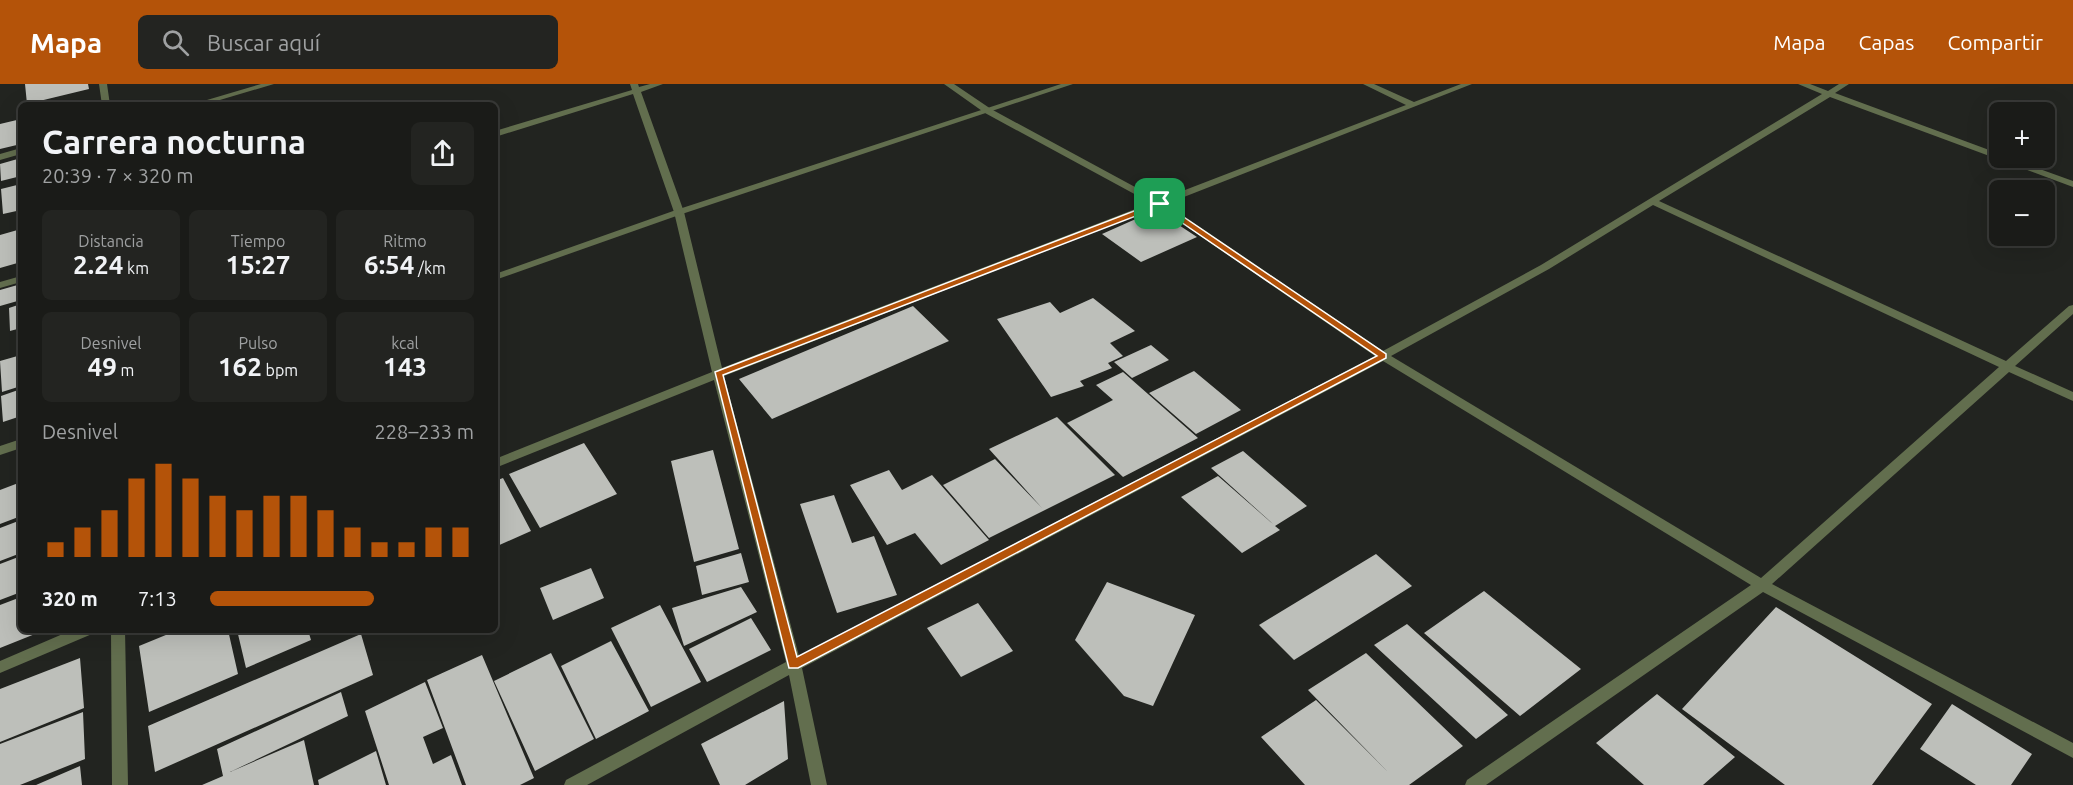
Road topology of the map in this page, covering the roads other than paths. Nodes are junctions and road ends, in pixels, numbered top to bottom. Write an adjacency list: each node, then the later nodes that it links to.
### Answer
1 (103, 84): 12 (street)
2 (270, 84): 13 (street)
3 (658, 84): 10 (street)
4 (948, 84): 15 (street)
5 (1069, 84): 15 (street)
6 (1367, 84): 14 (street)
7 (1468, 84): 14 (street)
8 (1802, 84): 11 (street)
9 (1845, 84): 11 (street)
10 (635, 87): 16 (street); 24 (street)
11 (1830, 94): 18 (street); 22 (street)
12 (106, 102)
13 (205, 102)
14 (1413, 105): 23 (street)
15 (988, 111): 23 (street); 24 (street)
16 (498, 133)
17 (18, 153): 19 (street)
18 (1989, 153)
19 (0, 157)
20 (2030, 168): 21 (street)
21 (2073, 184)
22 (1652, 201): 29 (street); 30 (street)
23 (1160, 204): 29 (street); 31 (street)
24 (679, 212): 25 (street); 31 (street)
25 (498, 276)
26 (18, 280): 27 (street)
27 (0, 285)
28 (2073, 308): 30 (street)
29 (1383, 356): 36 (street); 39 (street)
30 (2007, 367): 32 (street); 36 (street)
31 (718, 374): 35 (street); 39 (street)
32 (2073, 397)
33 (18, 444): 34 (street)
34 (0, 451)
35 (498, 463)
36 (1762, 585): 41 (street); 45 (street)
37 (80, 633): 40 (street)
38 (118, 633): 42 (street)
39 (794, 665): 43 (street); 44 (street)
40 (0, 667)
41 (2073, 751)
42 (120, 785)
43 (572, 785)
44 (819, 785)
45 (1473, 785)

